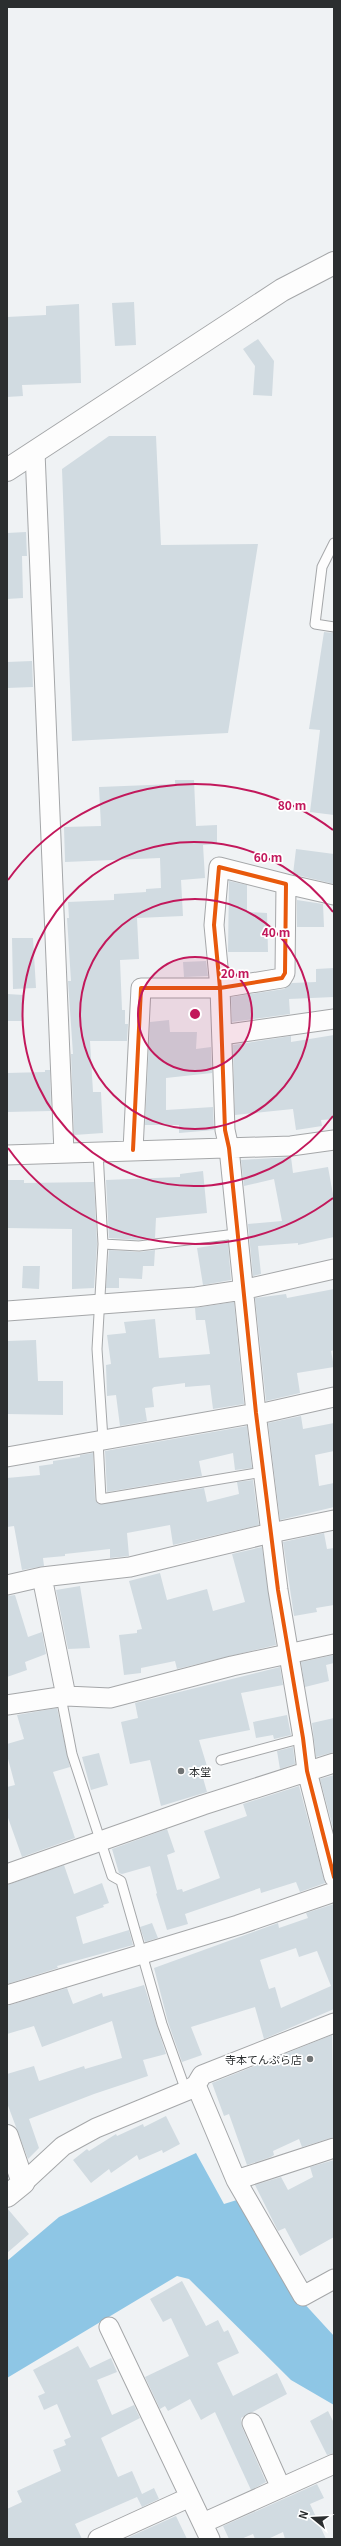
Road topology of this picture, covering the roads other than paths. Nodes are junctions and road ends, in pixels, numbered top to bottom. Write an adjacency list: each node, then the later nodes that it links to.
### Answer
1 (334, 264): 2 (street)
2 (35, 452): 3 (street); 15 (street)
3 (7, 470)
4 (334, 543): 5 (lane)
5 (334, 627)
6 (286, 884): 7 (street); 8 (street); 8 (street)
7 (334, 895)
8 (220, 988): 10 (street); 13 (street)
9 (334, 1019): 10 (street)
10 (222, 1035): 12 (street)
11 (334, 1140): 12 (street)
12 (229, 1148): 13 (street); 17 (street)
13 (133, 1150): 14 (street)
14 (98, 1152): 15 (street); 18 (lane)
15 (64, 1153): 16 (street)
16 (7, 1155)
17 (236, 1234): 18 (lane); 20 (street)
18 (103, 1244): 21 (lane)
19 (334, 1269): 20 (street)
20 (242, 1290): 21 (street); 24 (street)
21 (98, 1306): 22 (street); 25 (lane)
22 (7, 1311)
23 (334, 1397): 24 (street)
24 (256, 1415): 25 (street); 27 (street)
25 (100, 1439): 26 (street); 27 (lane)
26 (7, 1457)
27 (263, 1472): 29 (street)
28 (334, 1520): 29 (street)
29 (271, 1532): 30 (street); 33 (street)
30 (42, 1577): 31 (street); 34 (street)
31 (7, 1585)
32 (334, 1644): 33 (street)
33 (289, 1653): 34 (street); 36 (street)
34 (63, 1696): 35 (street); 40 (lane)
35 (7, 1705)
36 (303, 1738): 37 (lane); 39 (street)
37 (221, 1760)
38 (334, 1763): 39 (street)
39 (307, 1771): 40 (street); 42 (street)
40 (102, 1842): 41 (street); 43 (lane)
41 (7, 1874)
42 (333, 1891): 43 (street)
43 (142, 1953): 44 (street); 46 (lane)
44 (7, 1995)
45 (334, 2023): 46 (street)
46 (191, 2088): 49 (street); 50 (street)
47 (7, 2136): 50 (street)
48 (334, 2148): 49 (street)
49 (236, 2180): 51 (street)
50 (15, 2190)
51 (334, 2279)
52 (109, 2327): 56 (street)
53 (252, 2423): 55 (street)
54 (334, 2464): 55 (street)
55 (281, 2488): 57 (street)
56 (190, 2497): 57 (street); 58 (street)
57 (206, 2531)
58 (98, 2539)

